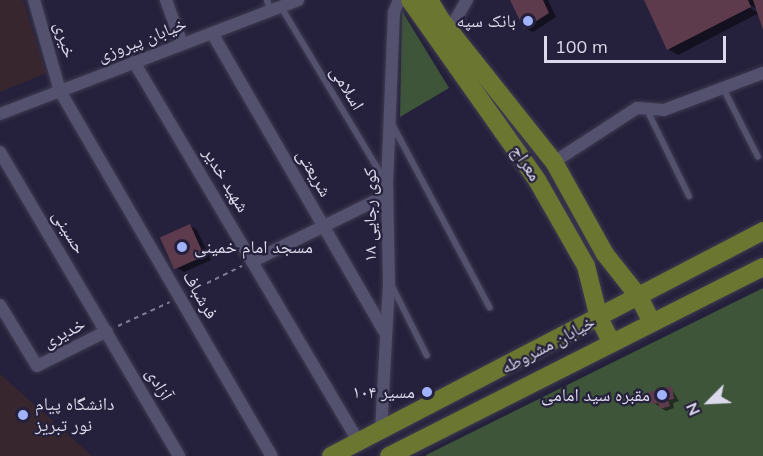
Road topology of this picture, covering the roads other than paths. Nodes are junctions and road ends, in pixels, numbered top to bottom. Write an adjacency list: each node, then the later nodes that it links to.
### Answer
1 (34, 0): 15 (street, خیری)
2 (166, 0): 11 (street)
3 (298, 0): 8 (street, خیابان پیروزی)
4 (399, 0): 18 (street, کوی رجایی ۱۸)
5 (410, 0): 28 (main road, معراج)
6 (429, 0): 9 (main road, معراج)
7 (467, 0): 9 (street)
8 (273, 6): 10 (street, خیابان پیروزی); 22 (lane, اسلامی)
9 (449, 31): 21 (main road, معراج)
10 (212, 33): 11 (street, خیابان پیروزی); 24 (street, شریعتی)
11 (182, 44): 12 (street, خیابان پیروزی)
12 (134, 62): 15 (street, خیابان پیروزی); 27 (street, شهید خدیر)
13 (763, 73): 14 (street)
14 (723, 88): 16 (street); 20 (lane)
15 (60, 90): 17 (street, خیابان پیروزی); 45 (street, فرشباف)
16 (647, 109): 21 (street); 23 (lane)
17 (0, 114)
18 (390, 120): 22 (street, کوی رجایی ۱۸); 33 (lane)
19 (0, 152): 36 (street, حسینی)
20 (758, 157)
21 (554, 162): 26 (main road, معراج)
22 (387, 190): 24 (street); 30 (street, کوی رجایی ۱۸)
23 (689, 196)
24 (324, 227): 27 (street); 37 (street, شریعتی)
25 (763, 231): 31 (main road, خیابان مشروطه)
26 (605, 254): 28 (main road); 31 (main road, معراج)
27 (253, 261): 43 (street, شهید خدیر)
28 (586, 266): 34 (main road, معراج)
29 (763, 267): 35 (main road, خیابان مشروطه)
30 (388, 279): 37 (street, کوی رجایی ۱۸); 39 (lane)
31 (639, 297): 34 (main road, خیابان مشروطه); 35 (main road, معراج)
32 (0, 305): 36 (street, خدیری)
33 (490, 308)
34 (599, 318): 38 (main road, معراج); 40 (main road, خیابان مشروطه)
35 (652, 322): 38 (main road, خیابان مشروطه)
36 (107, 331): 44 (street, آزادی)
37 (384, 331): 42 (street, کوی رجایی ۱۸)
38 (612, 343): 41 (main road, خیابان مشروطه)
39 (427, 356)
40 (509, 366): 41 (main road); 42 (main road, خیابان مشروطه)
41 (521, 390): 47 (main road, خیابان مشروطه)
42 (381, 431): 43 (main road, خیابان مشروطه)
43 (359, 442): 46 (main road, خیابان مشروطه)
44 (179, 456)
45 (272, 456)
46 (331, 456)
47 (389, 456)

